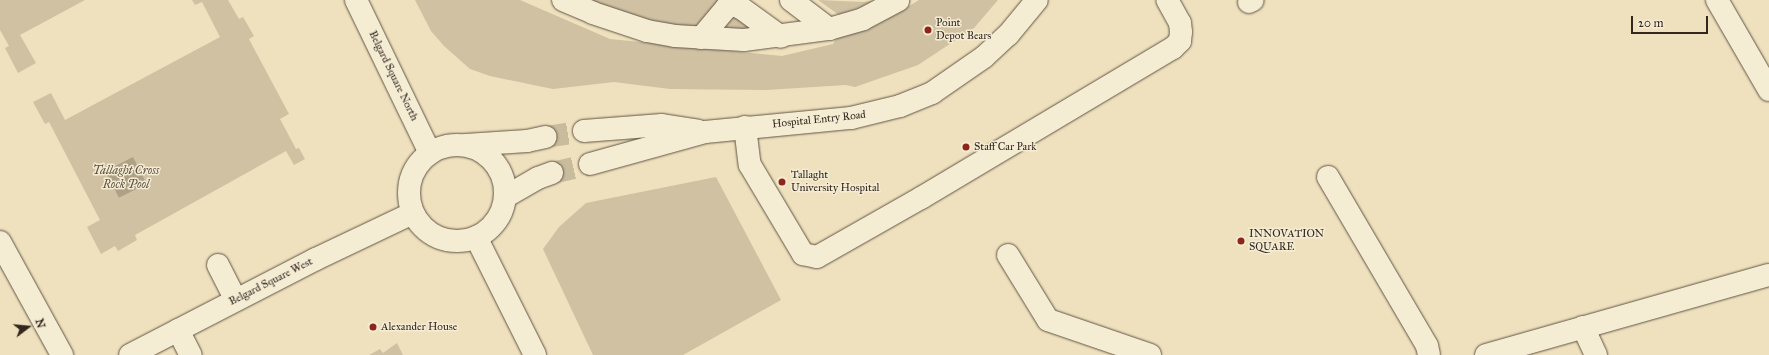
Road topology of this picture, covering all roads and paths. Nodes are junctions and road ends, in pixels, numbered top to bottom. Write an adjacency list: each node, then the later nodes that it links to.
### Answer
1 (356, 0): 17 (street, Belgard Square North)
2 (563, 0): 10 (street)
3 (791, 0): 8 (street)
4 (898, 0): 8 (street)
5 (1037, 0): 12 (street, Hospital Entry Road)
6 (1167, 0): 12 (street)
7 (1717, 0): 11 (street)
8 (829, 29): 9 (street)
9 (780, 37): 10 (street); 10 (street)
10 (702, 38)
11 (1769, 90)
12 (745, 127): 14 (street, Hospital Entry Road)
13 (584, 131): 14 (street, Hospital Entry Road)
14 (705, 132): 18 (street, Hospital Entry Road)
15 (546, 137): 16 (street)
16 (466, 145): 17 (street); 21 (street)
17 (430, 153): 22 (street)
18 (590, 164)
19 (552, 173): 21 (street)
20 (1328, 178): 37 (street)
21 (504, 197): 23 (street)
22 (414, 213): 23 (street); 29 (street, Belgard Square West)
23 (476, 237): 35 (street)
24 (0, 242): 27 (street)
25 (1008, 255): 36 (street)
26 (218, 265): 29 (street)
27 (6, 267): 32 (street)
28 (1769, 275): 30 (street)
29 (236, 300): 31 (street, Belgard Square West)
30 (1584, 327): 38 (street); 39 (street)
31 (178, 330): 33 (street, Belgard Square West); 34 (street)
32 (62, 355)
33 (130, 355)
34 (191, 355)
35 (535, 355)
36 (1150, 355)
37 (1429, 355)
38 (1486, 355)
39 (1596, 355)

